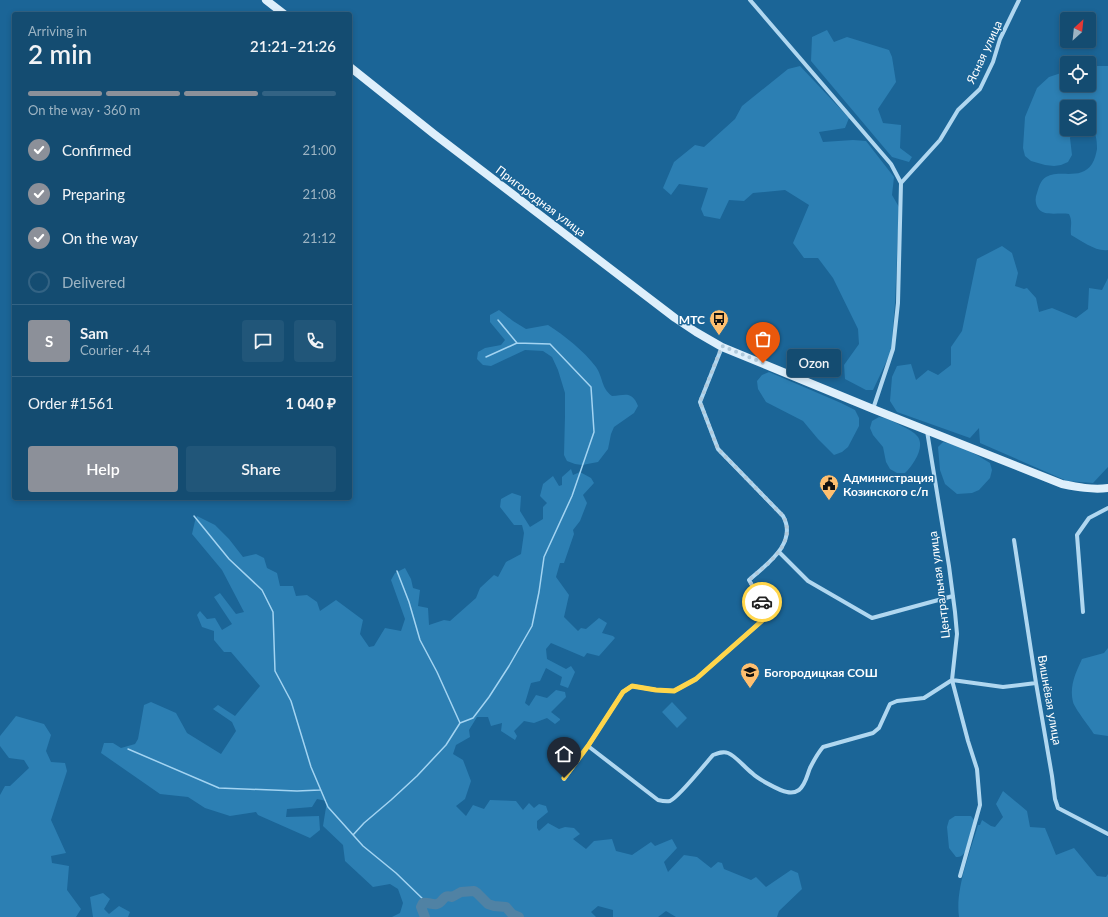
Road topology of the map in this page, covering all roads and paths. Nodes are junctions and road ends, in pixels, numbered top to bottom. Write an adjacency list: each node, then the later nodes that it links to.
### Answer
1 (266, 0): 4 (street)
2 (750, 0): 6 (street)
3 (1020, 0): 6 (street, Ясная улица)
4 (281, 12)
5 (352, 69): 7 (street, Пригородная улица)
6 (901, 183): 8 (street)
7 (722, 346): 8 (street, Пригородная улица); 13 (street)
8 (873, 409): 9 (street, Пригородная улица)
9 (927, 430): 10 (street, Пригородная улица); 14 (street, Центральная улица)
10 (1108, 488)
11 (1108, 508): 15 (street)
12 (1014, 540): 17 (street, Вишнёвая улица)
13 (779, 552): 14 (street); 18 (street)
14 (953, 596): 16 (street, Центральная улица)
15 (1083, 612)
16 (952, 680): 17 (street); 18 (street); 21 (street, Центральная улица)
17 (1036, 683): 20 (street, Вишнёвая улица)
18 (588, 746): 19 (street)
19 (564, 778)
20 (1108, 834)
21 (960, 876)

